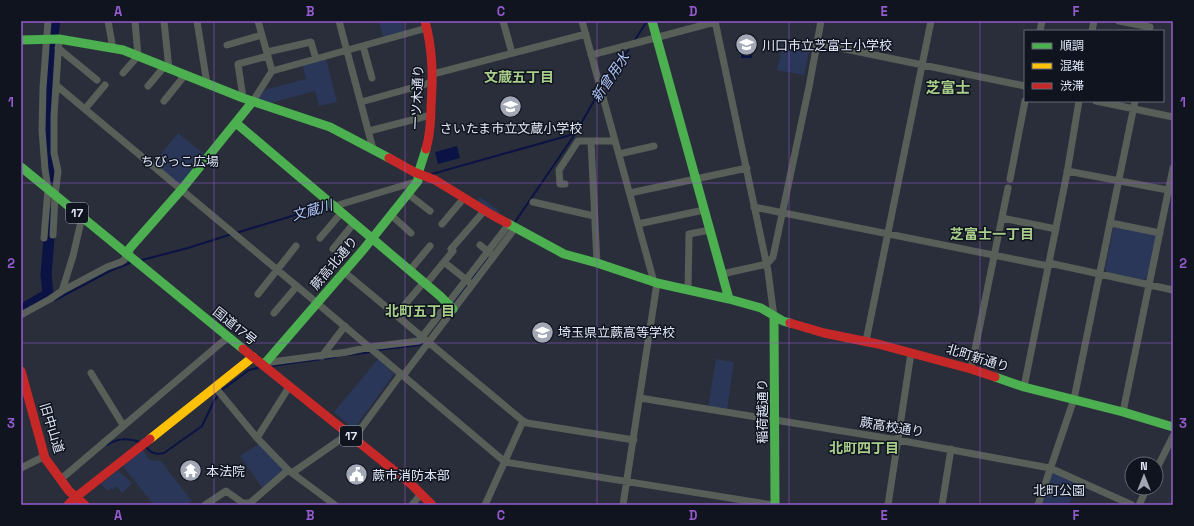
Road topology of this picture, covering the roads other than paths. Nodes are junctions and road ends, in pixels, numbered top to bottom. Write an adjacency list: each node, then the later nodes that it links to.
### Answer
1 (48, 21): 21 (street)
2 (108, 21): 26 (street)
3 (135, 21): 31 (street)
4 (164, 21): 34 (street)
5 (196, 21): 42 (street)
6 (258, 21): 18 (street)
7 (339, 21): 27 (street)
8 (503, 21): 28 (street)
9 (582, 21): 17 (street)
10 (652, 21): 19 (main road)
11 (715, 21): 19 (street); 66 (street)
12 (821, 21): 23 (street)
13 (932, 21): 33 (street)
14 (1119, 21): 16 (street)
15 (426, 25): 25 (street); 39 (main road, 一ツ木通り)
16 (1150, 26)
17 (586, 34): 28 (street); 30 (street)
18 (262, 35): 24 (street); 29 (street)
19 (656, 38): 30 (street); 70 (main road)
20 (21, 40): 21 (main road, 北町新通り)
21 (46, 40): 22 (main road, 北町新通り); 75 (street)
22 (59, 43): 26 (main road, 北町新通り); 40 (street); 43 (street)
23 (816, 43): 33 (street); 88 (street)
24 (227, 45)
25 (363, 46): 27 (street); 38 (street)
26 (113, 48): 31 (main road, 北町新通り)
27 (347, 50): 32 (street); 49 (street)
28 (512, 53): 39 (street)
29 (267, 54): 32 (street); 35 (street); 46 (street)
30 (591, 55): 61 (street)
31 (138, 56): 34 (main road, 北町新通り); 36 (street)
32 (316, 59): 35 (street)
33 (922, 65): 45 (street); 103 (street)
34 (167, 68): 37 (main road, 北町新通り); 44 (street)
35 (272, 71): 48 (street)
36 (123, 73)
37 (185, 75): 42 (main road, 北町新通り); 47 (street)
38 (372, 78)
39 (433, 78): 49 (street); 56 (main road, 一ツ木通り)
40 (97, 80)
41 (105, 84): 54 (street)
42 (206, 84): 46 (main road, 北町新通り)
43 (56, 85): 54 (street); 80 (street)
44 (148, 86)
45 (1024, 86)
46 (243, 98): 48 (main road, 北町新通り)
47 (164, 101)
48 (253, 101): 58 (main road); 63 (main road, 北町新通り)
49 (361, 102): 59 (street)
50 (1025, 102): 71 (street)
51 (1079, 102): 68 (street)
52 (1101, 102): 55 (street)
53 (1135, 102): 55 (street)
54 (85, 109): 76 (street)
55 (1134, 109): 57 (street); 72 (street)
56 (431, 115): 59 (street); 69 (main road, 一ツ木通り)
57 (1173, 117)
58 (236, 124): 76 (main road); 83 (main road)
59 (368, 131): 63 (street)
60 (591, 140): 61 (street); 73 (street); 90 (street)
61 (615, 140): 64 (street)
62 (654, 146): 64 (street)
63 (373, 149): 69 (main road, 北町新通り)
64 (619, 154): 78 (street)
65 (21, 168): 75 (main road, 国道17号 / 17)
66 (747, 168): 70 (street); 84 (street)
67 (1173, 168): 77 (street)
68 (1067, 171): 72 (street); 98 (street)
69 (421, 177): 79 (main road, 蕨高北通り); 81 (main road, 北町新通り); 83 (street)
70 (696, 179): 78 (street); 86 (main road)
71 (1010, 179)
72 (1120, 181): 77 (street); 94 (street)
73 (566, 184)
74 (1008, 188): 92 (street)
75 (48, 189): 80 (main road, 国道17号 / 17); 104 (street)
76 (182, 189): 113 (main road); 118 (street)
77 (1171, 190): 101 (street)
78 (630, 193): 96 (street)
79 (408, 194): 87 (street); 89 (main road, 蕨高北通り)
80 (55, 196): 91 (main road, 国道17号 / 17); 102 (street)
81 (464, 198): 85 (main road, 北町新通り); 95 (street)
82 (533, 202): 90 (street)
83 (335, 206): 93 (main road); 105 (street)
84 (754, 207): 88 (street); 116 (street)
85 (485, 210): 97 (main road, 北町新通り); 114 (street)
86 (704, 210): 96 (street); 99 (main road)
87 (430, 211)
88 (783, 212): 103 (street); 116 (street)
89 (391, 215): 100 (street); 106 (main road, 蕨高北通り)
90 (594, 216): 115 (street)
91 (82, 217): 113 (main road, 国道17号 / 17); 130 (street)
92 (1002, 218): 98 (street); 112 (street)
93 (354, 223): 106 (main road); 110 (street)
94 (1111, 223): 101 (street); 122 (street)
95 (442, 224)
96 (638, 224): 125 (street)
97 (512, 226): 111 (street); 115 (main road, 北町新通り)
98 (1056, 229): 117 (street)
99 (710, 230): 121 (main road); 128 (street)
100 (411, 233)
101 (1160, 233): 126 (street)
102 (52, 234)
103 (888, 234): 112 (street); 142 (street)
104 (44, 238)
105 (320, 238)
106 (372, 238): 119 (main road); 120 (main road, 蕨高北通り)
107 (480, 245): 111 (street)
108 (296, 246): 118 (street)
109 (430, 246): 119 (street)
110 (333, 249)
111 (491, 254): 123 (street)
112 (995, 255): 117 (street); 148 (street)
113 (133, 259): 130 (street); 140 (main road, 国道17号 / 17)
114 (444, 262): 123 (street); 124 (street)
115 (597, 263): 125 (main road, 北町新通り)
116 (767, 264): 121 (street); 138 (street)
117 (1049, 264): 122 (street); 153 (street)
118 (278, 269): 127 (street); 131 (street)
119 (410, 270): 124 (main road)
120 (344, 271): 133 (main road, 蕨高北通り); 137 (street)
121 (722, 274): 132 (main road)
122 (1100, 275): 126 (street); 156 (street)
123 (469, 282): 134 (street)
124 (425, 283): 134 (main road); 137 (street)
125 (656, 283): 128 (main road, 北町新通り); 155 (street)
126 (1149, 285): 129 (street); 157 (street)
127 (297, 286): 133 (street); 135 (street)
128 (688, 290): 132 (main road, 北町新通り)
129 (1173, 290)
130 (62, 291): 136 (street)
131 (258, 294)
132 (729, 299): 138 (main road, 北町新通り)
133 (317, 302): 139 (street); 147 (main road, 蕨高北通り)
134 (451, 306): 141 (street)
135 (274, 313)
136 (21, 315)
137 (396, 315): 141 (street)
138 (774, 317): 142 (main road, 北町新通り); 158 (main road, 稲荷越通り)
139 (345, 326): 143 (street); 145 (street)
140 (228, 337): 146 (main road, 国道17号 / 17); 160 (street)
141 (425, 339): 143 (street); 151 (street); 159 (street)
142 (866, 341): 144 (main road, 北町新通り)
143 (370, 348): 145 (street); 151 (street)
144 (912, 353): 148 (main road, 北町新通り); 166 (street)
145 (322, 356): 147 (street)
146 (253, 357): 147 (main road, 国道17号 / 17); 154 (main road)
147 (265, 366): 152 (main road, 国道17号 / 17)
148 (971, 369): 153 (main road, 北町新通り)
149 (21, 371): 168 (main road, 旧中山道)
150 (91, 373): 160 (street)
151 (402, 375): 162 (street); 170 (street)
152 (289, 387): 162 (main road, 国道17号 / 17); 164 (street)
153 (1024, 387): 156 (main road, 北町新通り)
154 (218, 391): 164 (street); 177 (main road)
155 (640, 398): 158 (street, 蕨高校通り); 165 (street)
156 (1074, 399): 157 (main road, 北町新通り); 172 (street)
157 (1123, 412): 161 (main road, 北町新通り)
158 (775, 420): 166 (street, 蕨高校通り); 187 (main road, 稲荷越通り)
159 (523, 421): 165 (street); 170 (street)
160 (123, 425): 174 (street)
161 (1173, 427)
162 (350, 436): 173 (street); 176 (main road, 国道17号 / 17)
163 (1173, 436): 169 (street)
164 (257, 438): 173 (street)
165 (634, 440): 175 (street)
166 (898, 440): 167 (street, 蕨高校通り); 188 (street)
167 (951, 449): 172 (street, 蕨高校通り); 189 (street)
168 (45, 456): 171 (street); 174 (main road, 旧中山道)
169 (1163, 456)
170 (505, 462): 175 (street); 185 (street)
171 (21, 468)
172 (1050, 468): 190 (street); 191 (street, 蕨高校通り)
173 (290, 471): 178 (street); 182 (street)
174 (61, 479): 177 (main road, 旧中山道)
175 (627, 482): 186 (street); 187 (street)
176 (421, 494): 183 (street); 184 (main road, 国道17号 / 17)
177 (76, 497): 179 (main road); 180 (main road, 旧中山道)
178 (244, 504): 181 (street)
179 (68, 505)
180 (85, 505)
181 (205, 505)
182 (335, 505)
183 (412, 505)
184 (432, 505)
185 (486, 505)
186 (623, 505)
187 (774, 505)
188 (888, 505)
189 (942, 505)
190 (1038, 505)
191 (1132, 505)

